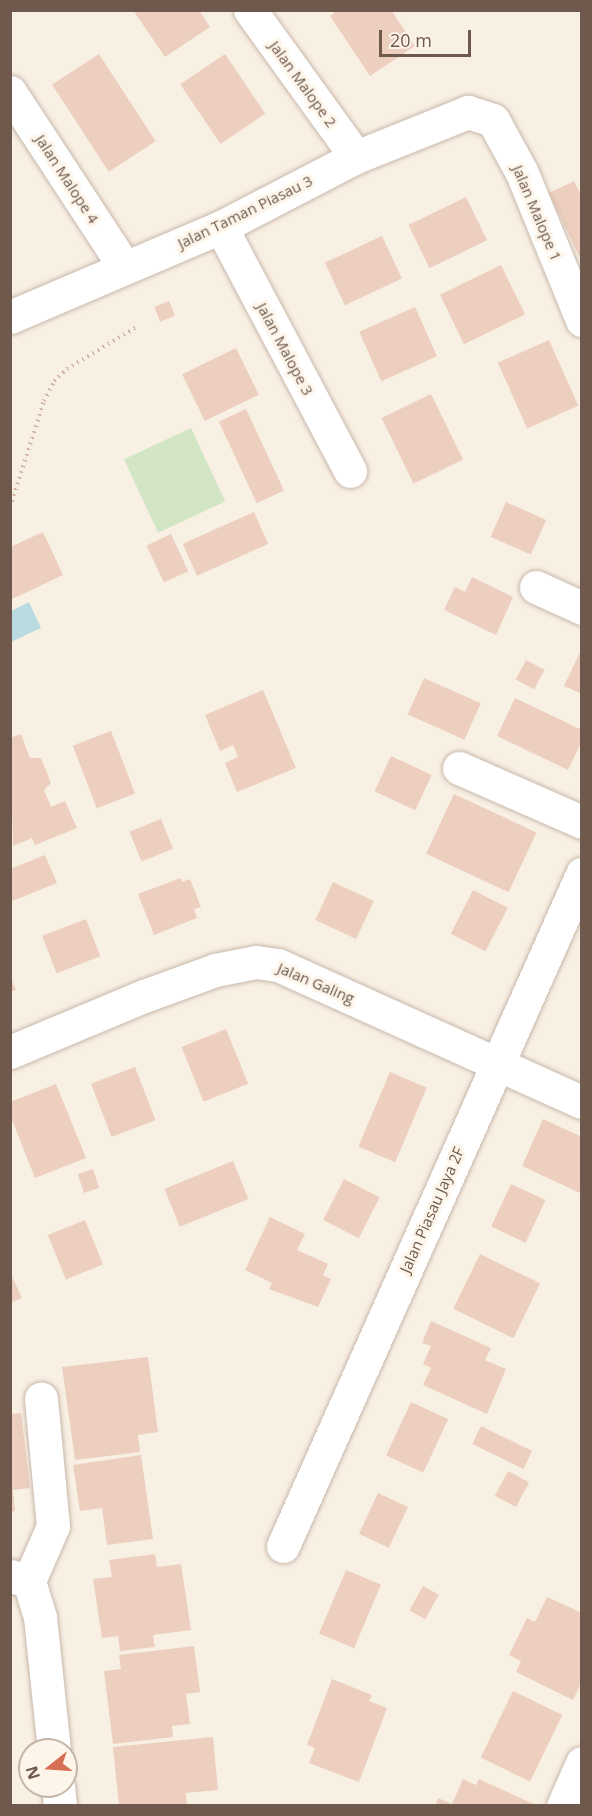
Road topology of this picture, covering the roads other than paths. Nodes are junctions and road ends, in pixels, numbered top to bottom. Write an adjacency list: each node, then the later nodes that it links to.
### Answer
1 (250, 10): 4 (street, Jalan Malope 2)
2 (10, 92): 6 (street, Jalan Malope 4)
3 (482, 114): 4 (street, Jalan Taman Piasau 3); 8 (street, Jalan Malope 1)
4 (356, 157): 5 (street, Jalan Taman Piasau 3)
5 (220, 227): 6 (street, Jalan Taman Piasau 3); 9 (street, Jalan Malope 3)
6 (124, 266): 7 (street, Jalan Taman Piasau 3)
7 (10, 317)
8 (582, 320)
9 (350, 471)
10 (536, 587): 11 (street)
11 (582, 608)
12 (459, 768): 13 (street)
13 (582, 822)
14 (582, 874): 16 (street, Jalan Piasau Jaya 2F)
15 (10, 1052): 16 (street, Jalan Galing)
16 (498, 1063): 17 (street, Jalan Galing); 19 (street, Jalan Piasau Jaya 2F)
17 (582, 1102)
18 (41, 1399): 20 (street)
19 (283, 1546)
20 (20, 1579): 21 (street)
21 (53, 1738)
22 (582, 1763): 23 (street)
23 (563, 1806)

